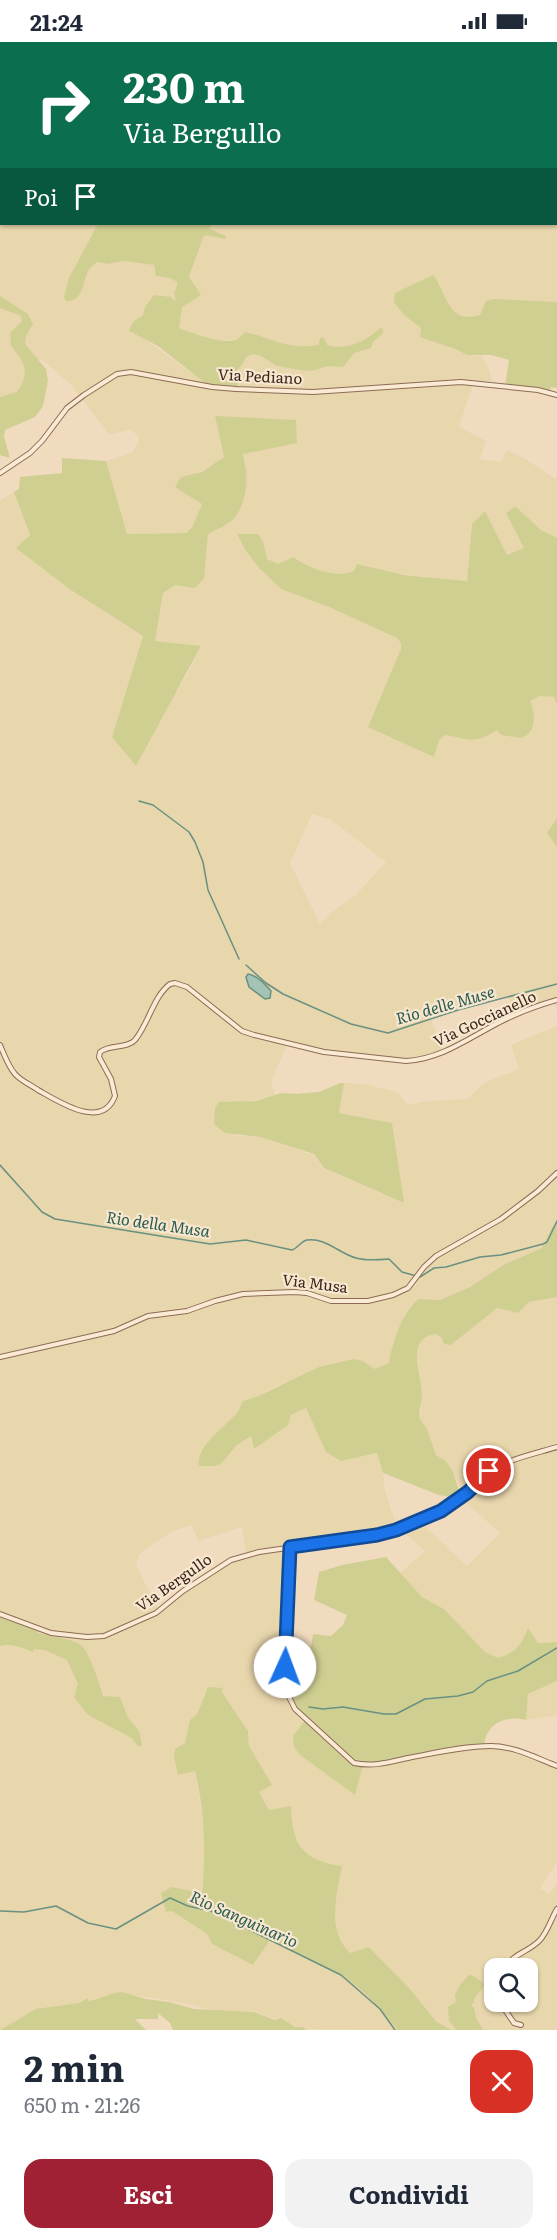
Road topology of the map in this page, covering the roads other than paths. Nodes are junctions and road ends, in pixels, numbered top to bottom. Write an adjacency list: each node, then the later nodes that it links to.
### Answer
1 (557, 394): 2 (street, Via Pediano)
2 (0, 473)
3 (557, 1000): 4 (street, Via Goccianello)
4 (0, 1045)
5 (557, 1173): 6 (street, Via Musa)
6 (0, 1357)
7 (557, 1447): 8 (street, Via Bergullo)
8 (290, 1547): 9 (street, Via Bergullo); 10 (street)
9 (0, 1614)
10 (557, 1766)
11 (557, 1909): 12 (street)
12 (513, 1958)
13 (506, 2012): 14 (street)
14 (521, 2025)

